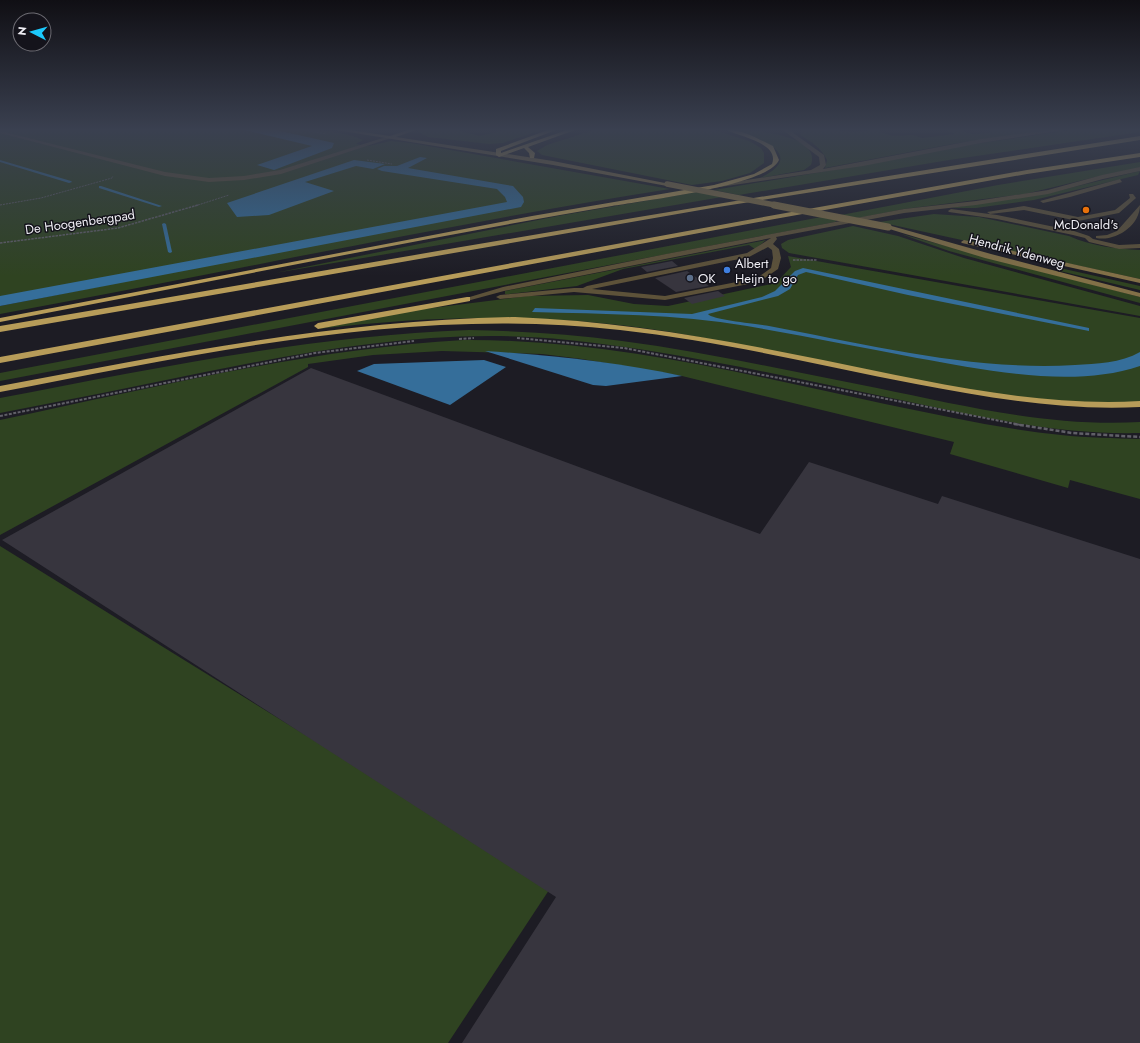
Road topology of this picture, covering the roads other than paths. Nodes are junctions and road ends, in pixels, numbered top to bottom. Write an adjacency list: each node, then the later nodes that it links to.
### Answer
1 (199, 179): 2 (street)
2 (239, 179)
3 (639, 179): 16 (main road, Hendrik Ydenweg, bridge)
4 (742, 179): 10 (highway)
5 (768, 179): 10 (street)
6 (878, 179): 26 (highway)
7 (990, 179): 27 (highway)
8 (1099, 179): 13 (street)
9 (1128, 179): 14 (street)
10 (715, 187): 25 (highway)
11 (1131, 195): 15 (street)
12 (1140, 207): 18 (street)
13 (918, 209): 14 (street); 17 (street)
14 (963, 212): 15 (street)
15 (977, 214): 18 (street)
16 (888, 227): 21 (main road, Hendrik Ydenweg); 23 (main road, Hendrik Ydenweg)
17 (780, 235): 19 (street); 24 (street)
18 (1087, 237): 20 (street)
19 (769, 244): 22 (street); 22 (street)
20 (1140, 246)
21 (1140, 281)
22 (574, 290): 24 (street)
23 (1140, 295)
24 (467, 299): 28 (highway)
25 (0, 320)
26 (0, 329)
27 (0, 360)
28 (64, 377): 29 (highway); 30 (highway)
29 (0, 389)
30 (1140, 404)

